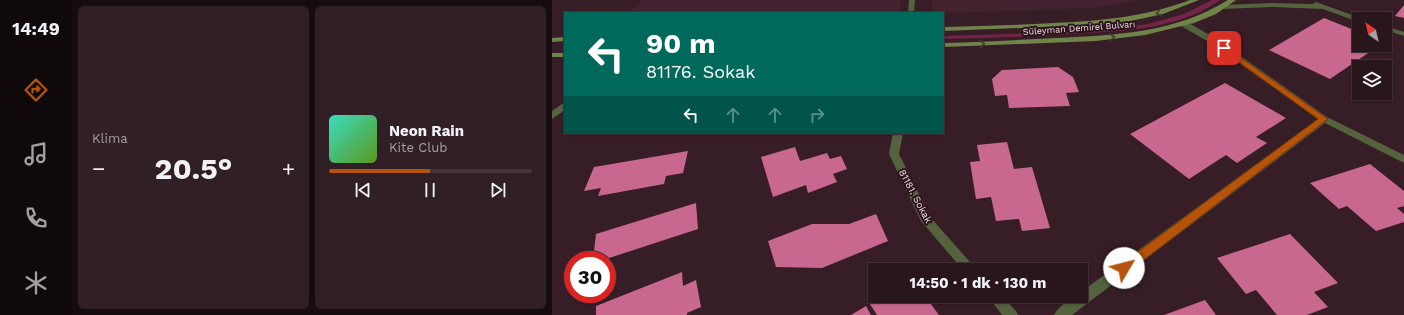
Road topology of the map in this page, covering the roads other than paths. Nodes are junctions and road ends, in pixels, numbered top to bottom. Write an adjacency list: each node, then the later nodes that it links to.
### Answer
1 (912, 0): 7 (street)
2 (1196, 0): 10 (main road, Süleyman Demirel Bulvarı, one-way to 10)
3 (1233, 0): 6 (main road, Süleyman Demirel Bulvarı)
4 (1307, 0): 5 (street)
5 (1321, 7): 6 (street); 8 (street)
6 (1223, 8): 9 (main road, Süleyman Demirel Bulvarı)
7 (911, 12)
8 (1352, 17)
9 (1184, 24): 15 (main road, Süleyman Demirel Bulvarı, one-way to 9); 20 (street)
10 (944, 29)
11 (1392, 30): 12 (street)
12 (1404, 34)
13 (564, 39): 14 (main road)
14 (552, 40)
15 (944, 45)
16 (552, 55): 17 (main road)
17 (564, 55)
18 (564, 106): 19 (street)
19 (552, 116)
20 (1324, 119): 22 (street); 26 (street)
21 (898, 134): 23 (street, 81181. Sokak)
22 (1404, 159)
23 (965, 263)
24 (1000, 303): 25 (street)
25 (1011, 315)
26 (1061, 315)

